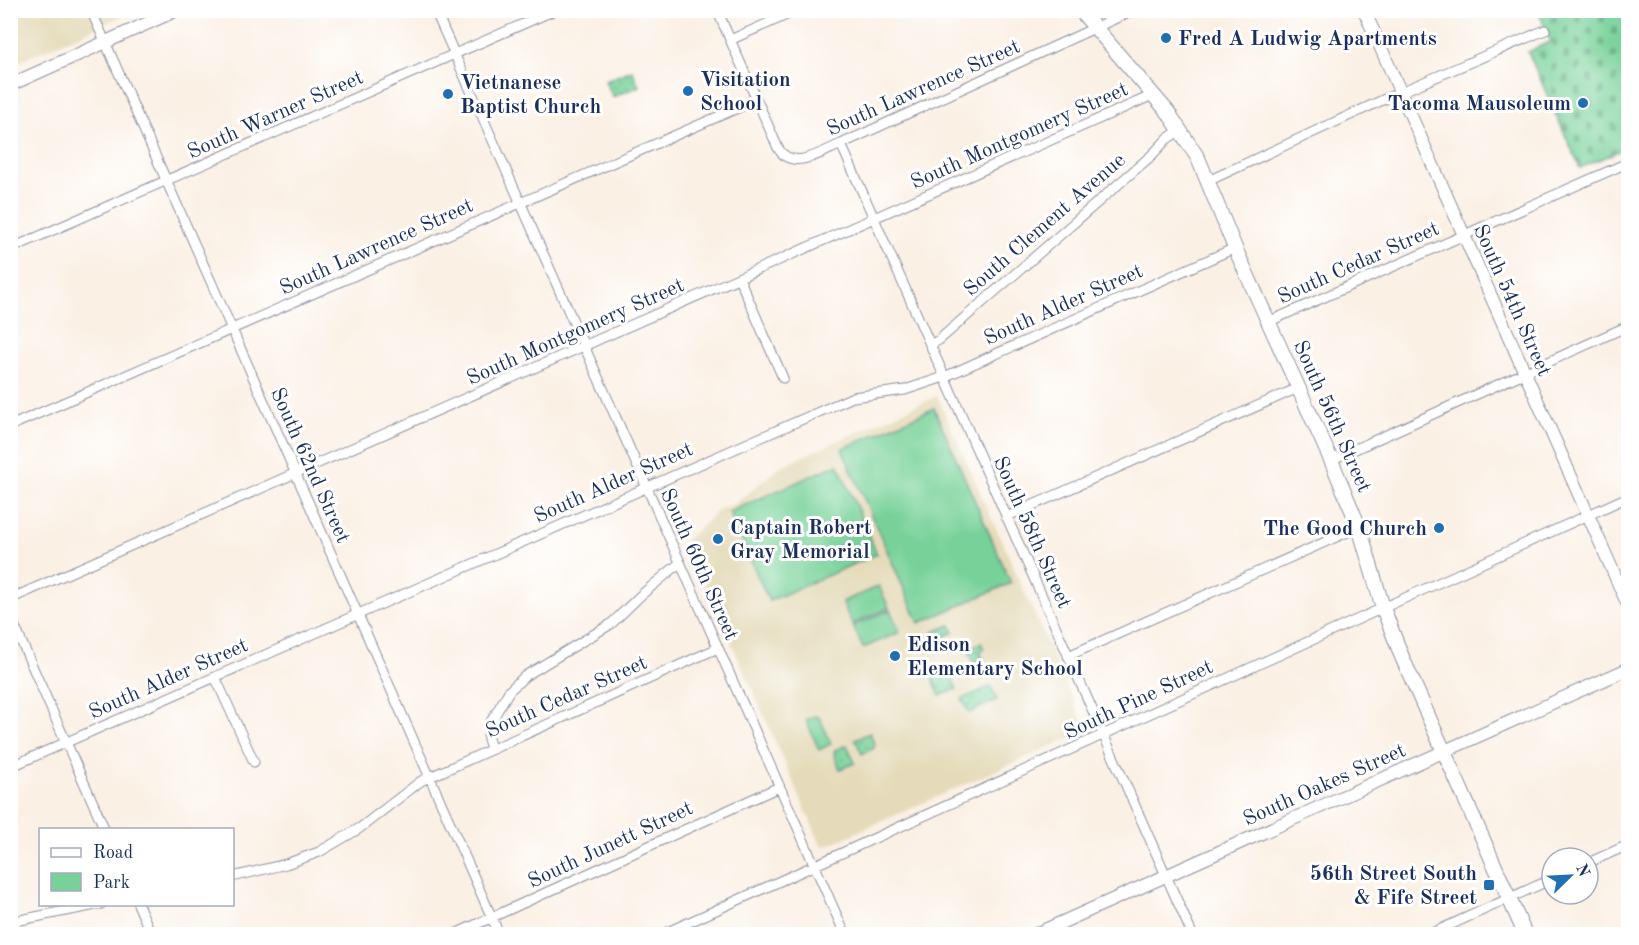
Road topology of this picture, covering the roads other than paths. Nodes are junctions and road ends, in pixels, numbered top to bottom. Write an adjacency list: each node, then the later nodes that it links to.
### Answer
1 (91, 10): 13 (street, South 62nd Street)
2 (177, 10): 13 (street)
3 (435, 10): 14 (street, South 60th Street)
4 (555, 10): 14 (street, South Warner Street)
5 (717, 10): 12 (street)
6 (798, 10): 12 (street)
7 (1080, 10): 10 (main road, South 56th Street)
8 (1134, 10): 10 (street, South Lawrence Street)
9 (1364, 10): 16 (street, South 54th Street)
10 (1095, 28): 17 (main road, South 56th Street); 20 (street, South Lawrence Street)
11 (1545, 30): 16 (street)
12 (730, 40): 18 (street)
13 (105, 43): 15 (street); 22 (street, South 62nd Street)
14 (454, 55): 22 (street, South Warner Street); 24 (street, South 60th Street)
15 (10, 85)
16 (1399, 93): 23 (street); 26 (street, South 54th Street)
17 (1154, 95): 19 (main road, South 56th Street); 25 (street, South Montgomery Street)
18 (756, 100): 20 (street, South Lawrence Street); 24 (street, South Lawrence Street)
19 (1180, 130): 23 (main road, South 56th Street); 33 (street, South Clement Avenue)
20 (841, 144): 25 (street, South 58th Street)
21 (1628, 165): 26 (street, South Cedar Street)
22 (166, 181): 28 (street, South Warner Street); 32 (street, South 62nd Street)
23 (1208, 181): 27 (main road, South 56th Street)
24 (520, 203): 32 (street, South Lawrence Street); 34 (street, South 60th Street)
25 (874, 219): 29 (street, South Montgomery Street); 33 (street, South 58th Street)
26 (1462, 235): 30 (street, South Cedar Street); 35 (street, South 54th Street)
27 (1235, 248): 30 (main road, South 56th Street); 36 (street, South Alder Street)
28 (10, 249)
29 (738, 278): 34 (street, South Montgomery Street); 37 (street)
30 (1268, 322): 38 (main road, South 56th Street)
31 (1629, 326): 35 (street)
32 (232, 329): 39 (street, South Lawrence Street); 41 (street, South 62nd Street)
33 (930, 345): 36 (street, South 58th Street)
34 (584, 346): 41 (street, South Montgomery Street); 42 (street, South 60th Street)
35 (1524, 374): 40 (street); 44 (street, South 54th Street)
36 (944, 377): 42 (street, South Alder Street); 45 (street, South 58th Street)
37 (783, 378)
38 (1298, 388): 40 (main road, South 56th Street); 45 (street)
39 (10, 426)
40 (1331, 460): 46 (main road, South 56th Street)
41 (296, 474): 48 (street, South Montgomery Street); 51 (street, South 62nd Street)
42 (646, 487): 47 (street, South 60th Street); 51 (street, South Alder Street)
43 (1629, 497): 44 (street, South Pine Street)
44 (1588, 515): 49 (street, South 54th Street); 50 (street, South Pine Street)
45 (1006, 517): 54 (street, South 58th Street)
46 (1359, 527): 50 (main road, South 56th Street); 54 (street)
47 (680, 563): 53 (street, South 60th Street); 59 (street)
48 (10, 599)
49 (1629, 604)
50 (1383, 608): 57 (street, South Pine Street); 60 (main road, South 56th Street)
51 (358, 614): 56 (street, South Alder Street); 63 (street, South 62nd Street)
52 (10, 616): 58 (street)
53 (718, 648): 59 (street, South Cedar Street); 64 (street, South 60th Street)
54 (1068, 656): 57 (street, South 58th Street)
55 (1629, 669): 60 (street, South Oakes Street)
56 (215, 677): 58 (street, South Alder Street); 61 (street)
57 (1103, 735): 68 (street, South Pine Street); 69 (street, South 58th Street)
58 (66, 742): 62 (street, South Alder Street); 65 (street)
59 (491, 748): 63 (street, South Cedar Street)
60 (1445, 752): 69 (street, South Oakes Street); 72 (main road, South 56th Street)
61 (254, 762)
62 (10, 766)
63 (429, 777): 70 (street); 75 (street, South 62nd Street)
64 (779, 787): 68 (street, South 60th Street); 75 (street, South Junett Street)
65 (104, 828)
66 (1629, 845): 67 (street)
67 (1600, 858)
68 (814, 866): 80 (street, South Pine Street); 81 (street, South 60th Street)
69 (1166, 876): 82 (street, South Oakes Street); 83 (street, South 58th Street)
70 (234, 877)
71 (1540, 885): 72 (street)
72 (1509, 899): 84 (street); 85 (main road, South 56th Street)
73 (91, 906): 76 (street)
74 (139, 906): 77 (street)
75 (492, 918): 78 (street, South Junett Street); 79 (street, South 62nd Street)
76 (10, 922)
77 (151, 934)
78 (455, 934)
79 (499, 934)
80 (663, 934)
81 (845, 934)
82 (1036, 934)
83 (1192, 934)
84 (1430, 934)
85 (1525, 934)

